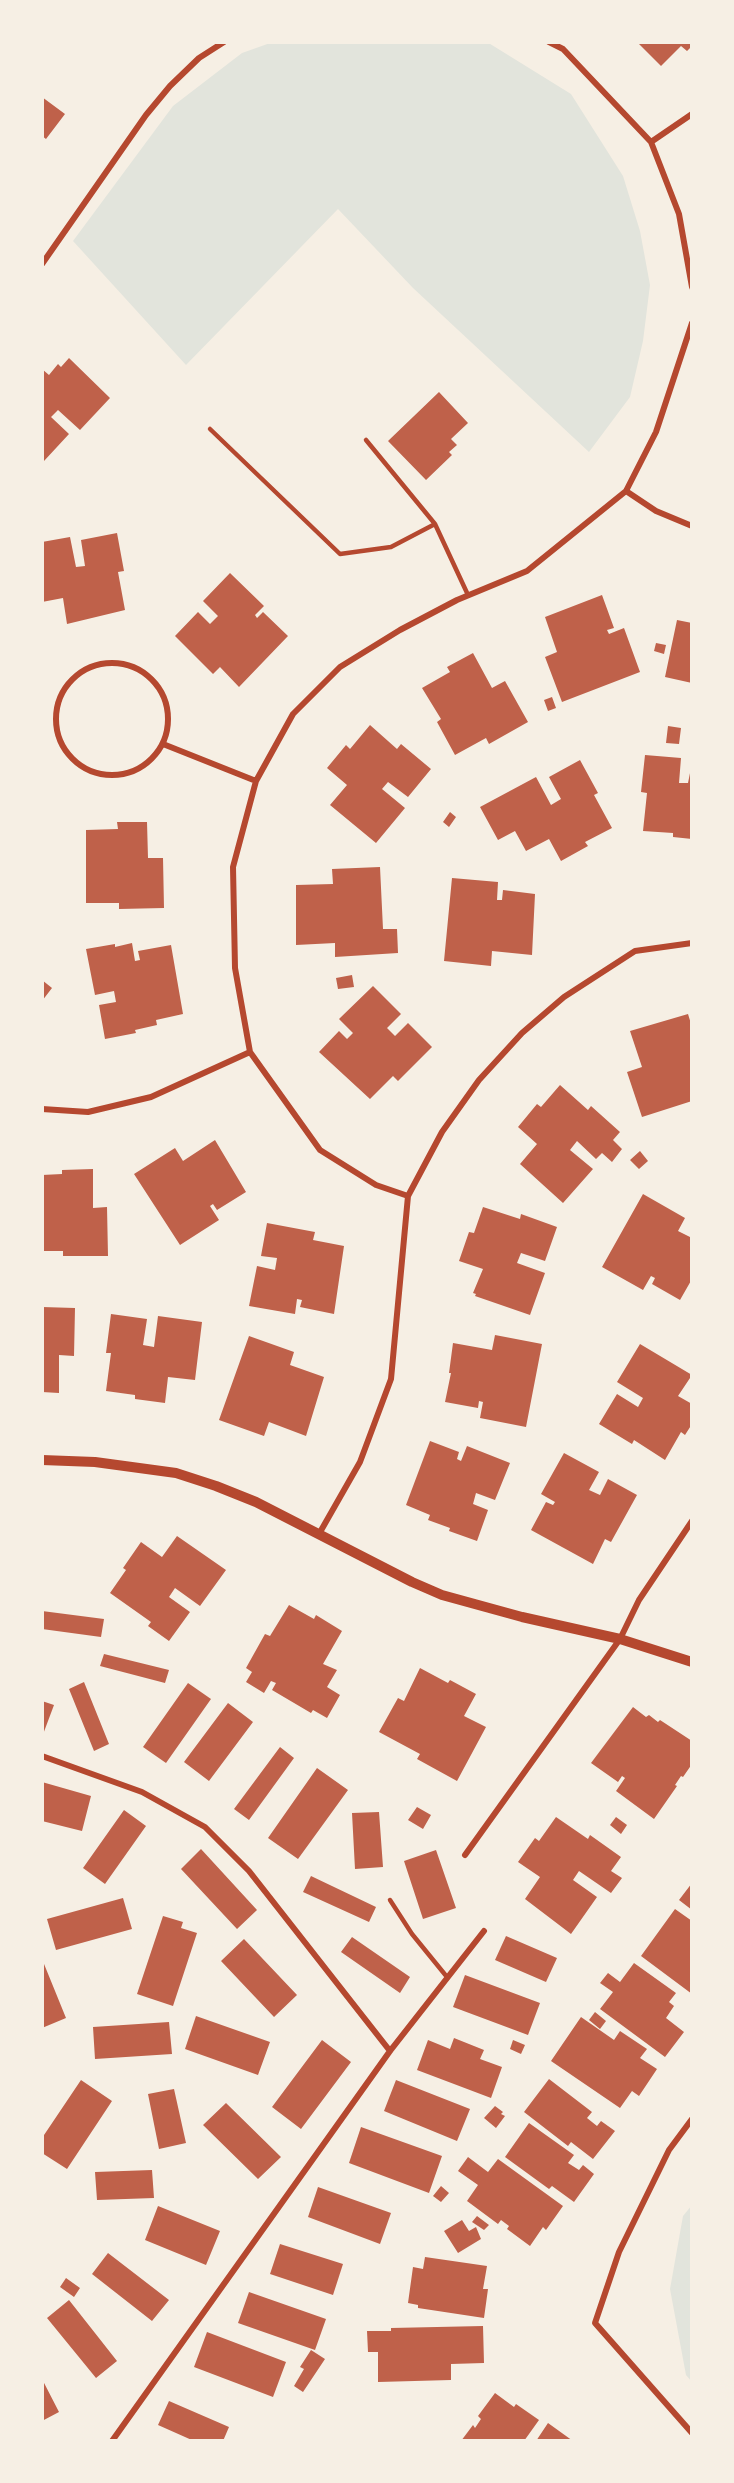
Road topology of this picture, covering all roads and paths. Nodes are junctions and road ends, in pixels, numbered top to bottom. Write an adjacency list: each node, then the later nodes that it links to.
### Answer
1 (224, 42): 5 (street)
2 (549, 42): 4 (street)
3 (692, 114): 4 (street)
4 (651, 142): 6 (street)
5 (42, 264)
6 (692, 286)
7 (692, 323): 10 (street)
8 (210, 429): 11 (lane)
9 (366, 440): 11 (lane)
10 (626, 491): 12 (street); 13 (street)
11 (435, 525): 13 (lane)
12 (692, 526)
13 (468, 596): 15 (street)
14 (162, 744): 14 (street); 15 (street)
15 (256, 781): 17 (street)
16 (692, 943): 19 (street)
17 (250, 1052): 18 (street); 19 (street)
18 (42, 1109)
19 (408, 1196): 22 (street)
20 (42, 1460): 22 (street)
21 (692, 1521): 23 (street)
22 (319, 1534): 23 (street)
23 (620, 1639): 24 (street); 26 (street)
24 (692, 1662)
25 (42, 1756): 30 (street)
26 (465, 1855)
27 (390, 1900): 29 (lane)
28 (484, 1931): 29 (street)
29 (447, 1977): 30 (street)
30 (390, 2051): 33 (street)
31 (692, 2119): 32 (street)
32 (692, 2433)
33 (112, 2441)

